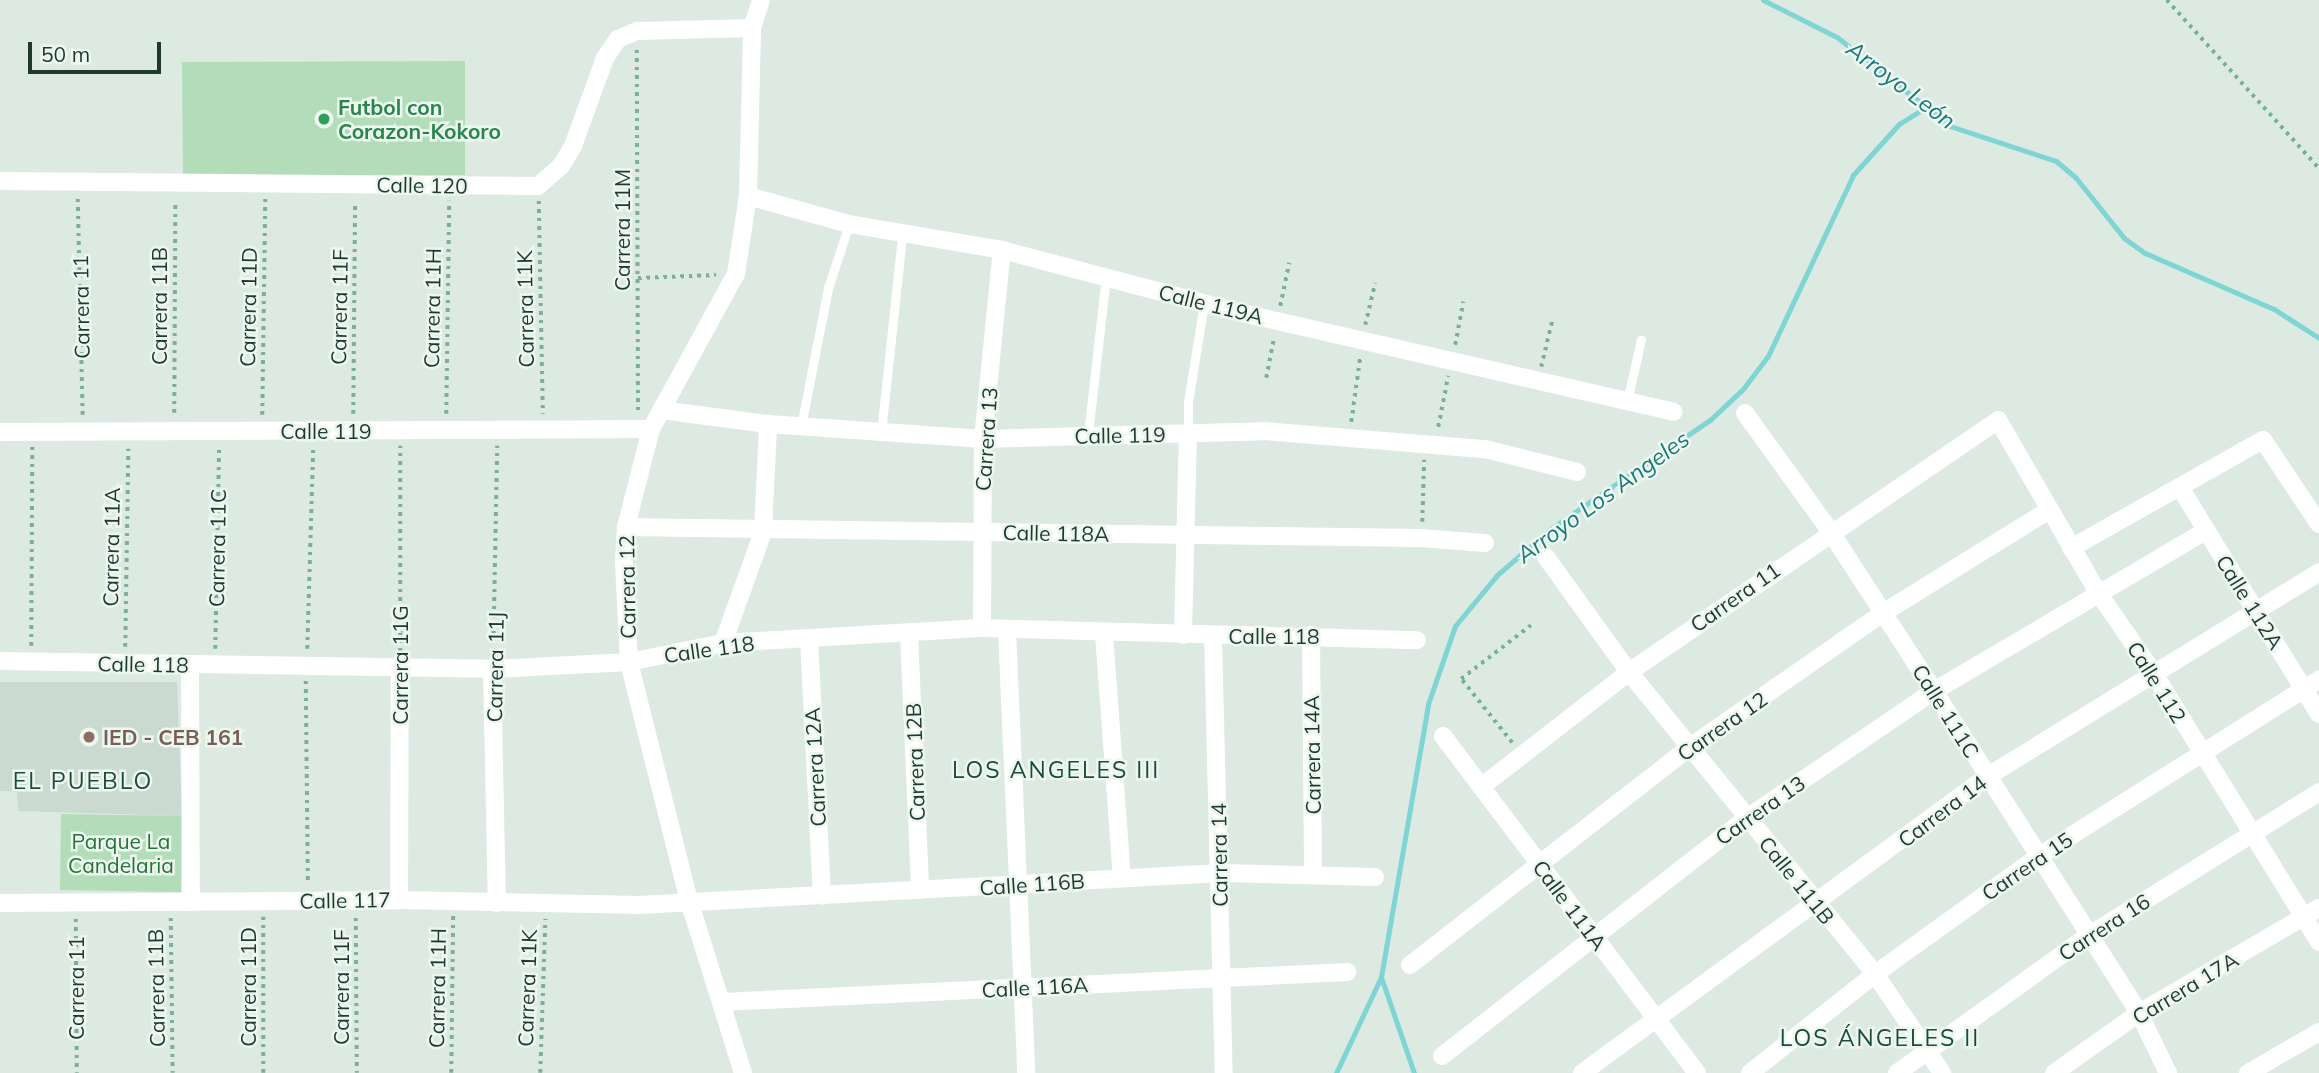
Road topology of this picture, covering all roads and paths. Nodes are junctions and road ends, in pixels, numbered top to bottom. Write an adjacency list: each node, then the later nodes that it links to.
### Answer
1 (761, 0): 3 (street, Carrera 12)
2 (2167, 0): 5 (path)
3 (752, 28): 4 (street); 13 (street, Carrera 12)
4 (637, 31): 12 (street); 19 (path, Carrera 11M)
5 (2319, 169)
6 (0, 181): 7 (street, Calle 120)
7 (78, 182): 8 (street, Calle 120); 43 (path, Carrera 11)
8 (175, 183): 9 (street, Calle 120); 31 (path, Carrera 11B)
9 (265, 184): 10 (street, Calle 120); 40 (path, Carrera 11D)
10 (356, 184): 11 (street, Calle 120); 33 (path, Carrera 11F)
11 (449, 186): 12 (street, Calle 120); 35 (path, Carrera 11H)
12 (538, 186): 37 (path, Carrera 11K)
13 (748, 196): 14 (street, Calle 119A); 17 (street, Carrera 12)
14 (849, 225): 15 (street, Calle 119A); 30 (lane)
15 (902, 235): 16 (street, Calle 119A); 44 (lane)
16 (1002, 250): 18 (street, Calle 119A); 47 (street, Carrera 13)
17 (736, 274): 19 (path); 25 (street, Carrera 12)
18 (1106, 277): 20 (street, Calle 119A); 45 (lane)
19 (638, 278): 32 (path, Carrera 11M)
20 (1204, 303): 23 (street, Calle 119A); 46 (lane)
21 (1552, 321): 23 (path)
22 (1641, 340): 24 (lane)
23 (1538, 381): 24 (street, Calle 119A)
24 (1627, 401): 26 (street, Calle 119A)
25 (661, 410): 29 (street, Calle 119); 32 (street, Carrera 12)
26 (1673, 412)
27 (1745, 413): 55 (street, Calle 111C)
28 (1998, 420): 51 (street, Calle 112); 55 (street, Carrera 11)
29 (768, 424): 30 (street, Calle 119); 54 (street)
30 (800, 426): 44 (street, Calle 119)
31 (174, 429): 38 (street, Calle 119); 39 (street, Calle 119)
32 (645, 429): 37 (street, Calle 119); 53 (street, Carrera 12)
33 (353, 430): 34 (street, Calle 119); 40 (street, Calle 119)
34 (400, 430): 35 (street, Calle 119); 84 (path, Carrera 11G)
35 (446, 430): 36 (street, Calle 119)
36 (497, 430): 37 (street, Calle 119); 85 (path, Carrera 11J)
37 (543, 430)
38 (129, 431): 43 (street, Calle 119); 81 (path, Carrera 11A)
39 (219, 431): 40 (street, Calle 119); 83 (path, Carrera 11C)
40 (262, 431)
41 (0, 432): 42 (street, Calle 119)
42 (32, 432): 43 (street, Calle 119); 79 (path)
43 (83, 432)
44 (881, 433): 47 (street, Calle 119)
45 (1088, 434): 46 (street, Calle 119); 47 (street, Calle 119)
46 (1188, 434): 48 (street, Calle 119); 58 (street)
47 (983, 439): 57 (street, Carrera 13)
48 (1426, 444): 49 (street, Calle 119); 59 (path)
49 (1577, 472)
50 (2181, 489): 52 (street); 56 (street, Calle 112A); 61 (street)
51 (2049, 510): 61 (street, Calle 112); 66 (street, Carrera 12)
52 (2319, 524)
53 (626, 527): 54 (street, Calle 118A); 80 (street, Carrera 12)
54 (763, 531): 57 (street, Calle 118A); 77 (street)
55 (1830, 531): 66 (street, Calle 111C); 86 (street, Carrera 11)
56 (2206, 531): 64 (street, Carrera 13); 65 (street, Calle 112A)
57 (981, 532): 58 (street, Calle 118A); 68 (street, Carrera 13)
58 (1188, 536): 59 (street, Calle 118A); 72 (street)
59 (1420, 538): 60 (street, Calle 118A)
60 (1485, 543)
61 (2071, 548): 64 (street, Calle 112)
62 (1546, 557): 86 (street, Calle 111B)
63 (2319, 572): 65 (street, Carrera 14)
64 (2099, 593): 87 (street, Calle 112); 89 (street, Carrera 13)
65 (2255, 610): 87 (street, Carrera 14); 88 (street, Calle 112A)
66 (1883, 613): 89 (street, Calle 111C); 92 (street, Carrera 12)
67 (1531, 625): 94 (path)
68 (982, 628): 69 (street, Calle 118); 70 (street, Calle 118)
69 (1007, 630): 71 (street, Calle 118); 106 (street)
70 (909, 634): 75 (street, Calle 118); 107 (street, Carrera 12B)
71 (1104, 634): 72 (street, Calle 118); 105 (street)
72 (1183, 635): 74 (street, Calle 118)
73 (1311, 635): 74 (street, Calle 118); 76 (street, Calle 118); 103 (street, Carrera 14A)
74 (1213, 636): 102 (street, Carrera 14)
75 (809, 639): 77 (street, Calle 118); 108 (street, Carrera 12A)
76 (1417, 640)
77 (723, 643): 80 (street, Calle 118)
78 (0, 661): 79 (street, Calle 118)
79 (30, 662): 81 (street, Calle 118)
80 (629, 662): 85 (street, Calle 118); 112 (street, Carrera 12)
81 (125, 663): 82 (street, Calle 118)
82 (190, 664): 83 (street, Calle 118); 114 (street)
83 (215, 665): 84 (street, Calle 118)
84 (400, 668): 85 (street, Calle 118); 110 (street, Carrera 11G)
85 (492, 670): 118 (street, Carrera 11J)
86 (1629, 672): 92 (street, Calle 111B); 94 (street, Carrera 11)
87 (2153, 672): 93 (street, Calle 112); 95 (street, Carrera 14)
88 (2311, 685): 90 (street, Calle 112A); 93 (street, Carrera 15)
89 (1934, 691): 95 (street, Calle 111C); 98 (street, Carrera 13)
90 (2319, 714)
91 (1443, 736): 96 (street, Calle 111A)
92 (1690, 747): 98 (street, Calle 111B); 101 (street, Carrera 12)
93 (2200, 754): 99 (street, Calle 112); 100 (street, Carrera 15)
94 (1522, 755): 96 (street, Carrera 11)
95 (1988, 776): 100 (street, Calle 111C); 120 (street, Carrera 14)
96 (1481, 787): 101 (street, Calle 111A)
97 (2319, 792): 99 (street, Carrera 16)
98 (1747, 818): 120 (street, Calle 111B); 122 (street, Carrera 13)
99 (2254, 832): 121 (street, Calle 112); 123 (street, Carrera 16)
100 (2039, 856): 123 (street, Calle 111C); 127 (street, Carrera 15)
101 (1539, 864): 122 (street, Calle 111A); 125 (street, Carrera 12)
102 (1221, 873): 103 (street, Calle 116B); 105 (street, Calle 116B); 128 (street, Carrera 14)
103 (1313, 875): 104 (street, Calle 116B)
104 (1374, 877)
105 (1122, 878): 106 (street, Calle 116B)
106 (1017, 887): 107 (street, Calle 116B); 129 (street)
107 (920, 890): 108 (street, Calle 116B)
108 (822, 896): 112 (street, Calle 116B)
109 (356, 900): 110 (street, Calle 117); 111 (street, Calle 117); 139 (path, Carrera 11F)
110 (399, 900): 117 (street, Calle 117)
111 (263, 901): 114 (street, Calle 117); 138 (path, Carrera 11D)
112 (689, 901): 119 (street, Calle 117); 130 (street, Carrera 12)
113 (171, 902): 114 (street, Calle 117); 116 (street, Calle 117); 137 (path, Carrera 11B)
114 (191, 902)
115 (0, 903): 116 (street, Calle 117)
116 (76, 903): 136 (path, Carrera 11)
117 (453, 903): 118 (street, Calle 117); 140 (path, Carrera 11H)
118 (497, 903): 119 (street, Calle 117)
119 (545, 903): 141 (path, Carrera 11K)
120 (1817, 905): 127 (street, Calle 111B); 132 (street, Carrera 14)
121 (2312, 912): 124 (street, Calle 112); 131 (street, Carrera 17A)
122 (1592, 935): 132 (street, Calle 111A); 135 (street, Carrera 13)
123 (2088, 936): 131 (street, Calle 111C); 134 (street, Carrera 16)
124 (2319, 942)
125 (1410, 965)
126 (1347, 972): 128 (street, Calle 116A)
127 (1874, 974): 134 (street, Calle 111B); 147 (street, Carrera 15)
128 (1220, 978): 129 (street, Calle 116A); 144 (street, Carrera 14)
129 (1022, 988): 130 (street, Calle 116A); 143 (street)
130 (723, 1002): 142 (street, Carrera 12)
131 (2139, 1013): 150 (street, Carrera 17A); 151 (street, Calle 111C)
132 (1658, 1021): 145 (street, Carrera 14); 146 (street, Calle 111A)
133 (2319, 1032): 152 (street)
134 (1926, 1049): 148 (street, Carrera 16); 149 (street, Calle 111B)
135 (1442, 1056)
136 (77, 1073)
137 (173, 1073)
138 (263, 1073)
139 (357, 1073)
140 (451, 1073)
141 (540, 1073)
142 (743, 1073)
143 (1026, 1073)
144 (1224, 1073)
145 (1582, 1073)
146 (1697, 1073)
147 (1749, 1073)
148 (1897, 1073)
149 (1942, 1073)
150 (2054, 1073)
151 (2168, 1073)
152 (2248, 1073)

